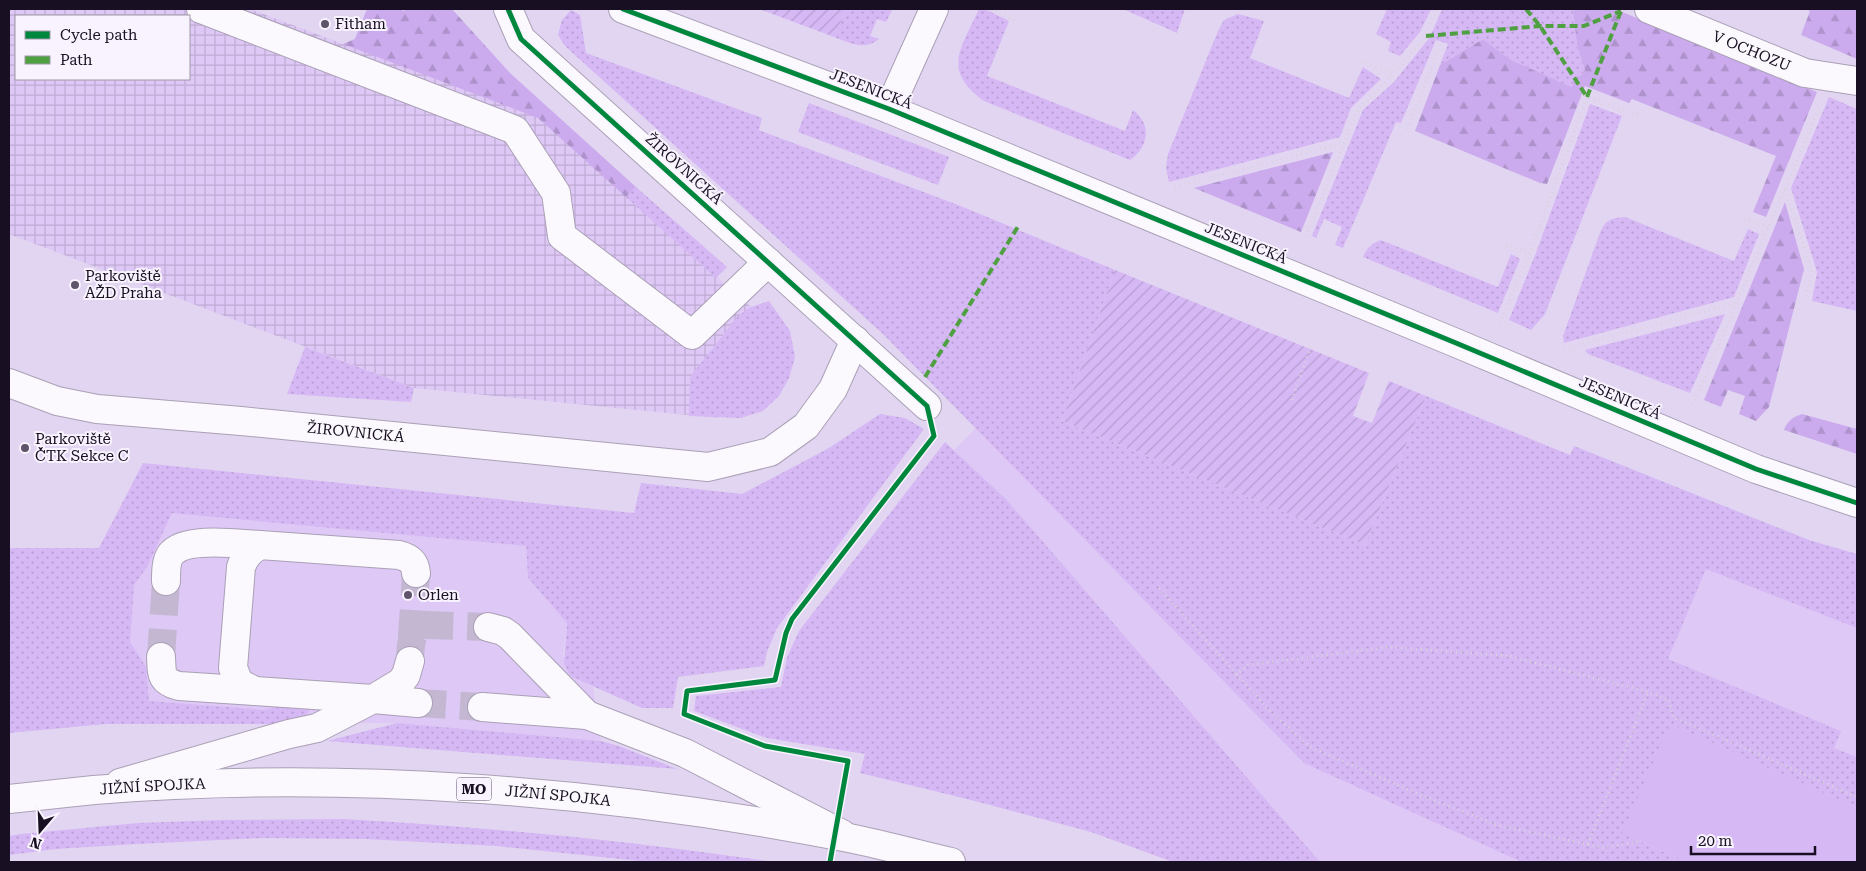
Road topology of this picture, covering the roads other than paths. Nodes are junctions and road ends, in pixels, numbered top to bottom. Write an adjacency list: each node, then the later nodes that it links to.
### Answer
1 (200, 9): 8 (main road)
2 (508, 9): 8 (main road, ŽIROVNICKÁ)
3 (623, 9): 7 (main road, JESENICKÁ)
4 (934, 9): 7 (main road)
5 (1649, 9): 6 (main road, V OCHOZU)
6 (1857, 81)
7 (889, 109): 12 (main road, JESENICKÁ)
8 (768, 262): 9 (main road, ŽIROVNICKÁ)
9 (855, 340): 10 (main road, ŽIROVNICKÁ); 11 (main road)
10 (9, 383)
11 (927, 406)
12 (1857, 503)
13 (260, 545): 14 (main road); 15 (main road); 19 (main road)
14 (416, 574)
15 (166, 581)
16 (488, 628): 23 (main road)
17 (161, 657): 19 (main road)
18 (410, 661): 20 (main road)
19 (255, 691): 20 (main road)
20 (373, 699): 21 (main road); 24 (main road)
21 (418, 703)
22 (482, 707): 23 (main road)
23 (587, 715): 26 (main road)
24 (95, 790): 25 (main road, JIŽNÍ SPOJKA / MO); 26 (main road, JIŽNÍ SPOJKA / MO)
25 (9, 799)
26 (850, 838): 27 (main road, JIŽNÍ SPOJKA / MO)
27 (951, 862)

